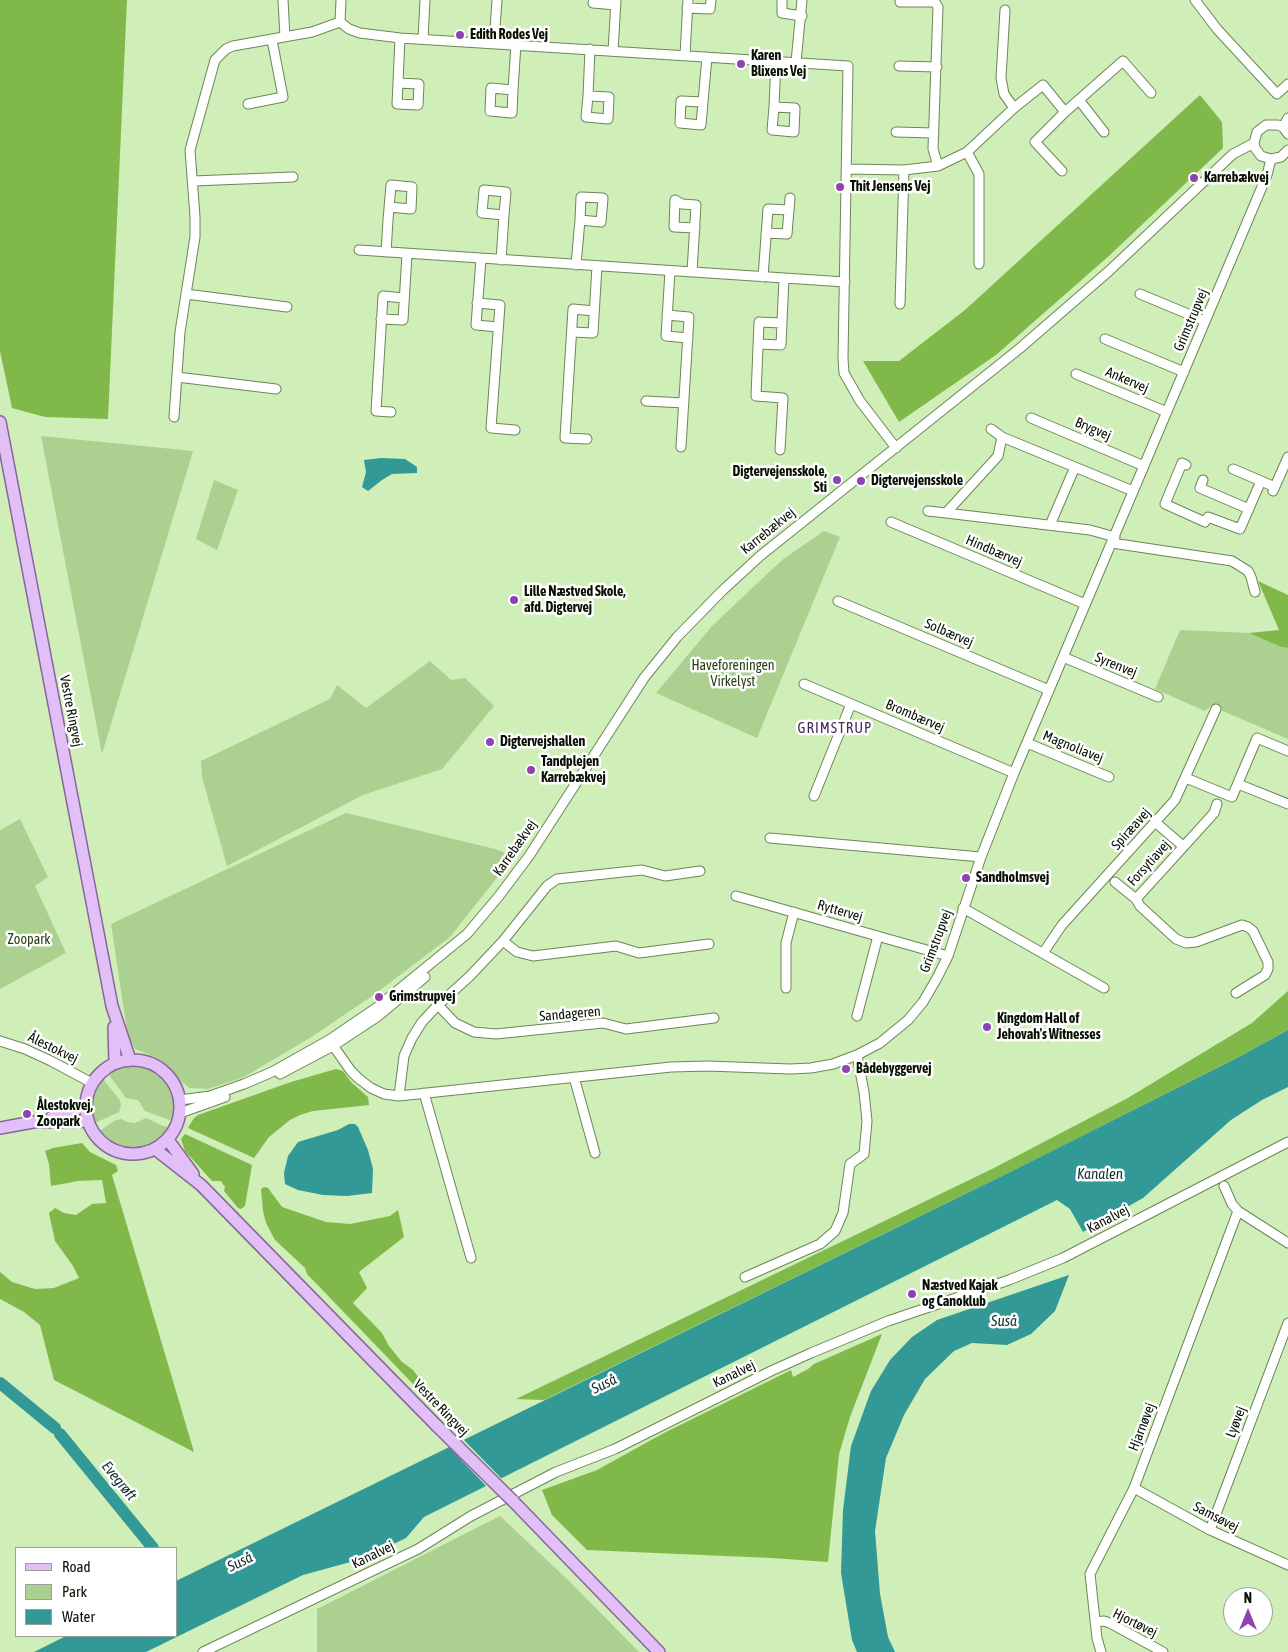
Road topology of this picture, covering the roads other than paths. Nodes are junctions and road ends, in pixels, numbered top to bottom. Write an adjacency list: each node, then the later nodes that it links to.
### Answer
1 (283, 0): 16 (street)
2 (341, 0): 15 (street)
3 (425, 0): 18 (street)
4 (497, 0): 20 (street)
5 (594, 0): 10 (street)
6 (711, 0): 12 (street)
7 (782, 0): 14 (street)
8 (802, 0): 14 (street)
9 (1195, 0): 31 (street)
10 (616, 2): 23 (street)
11 (900, 2): 29 (street)
12 (688, 4): 24 (street)
13 (1005, 10): 39 (street)
14 (802, 16): 27 (street)
15 (340, 22): 16 (street); 17 (street)
16 (285, 37): 19 (street)
17 (400, 38): 18 (street); 30 (street)
18 (422, 39): 20 (street)
19 (272, 40): 37 (street); 57 (street)
20 (494, 43): 21 (street)
21 (516, 44): 22 (street); 32 (street)
22 (590, 49): 23 (street); 34 (street)
23 (613, 51): 24 (street)
24 (685, 55): 25 (street)
25 (707, 57): 26 (street); 36 (street)
26 (776, 61): 27 (street); 38 (street)
27 (796, 62): 53 (street)
28 (899, 66): 29 (street)
29 (937, 67): 46 (street)
30 (398, 83)
31 (1288, 84)
32 (513, 90)
33 (1151, 93): 35 (street)
34 (588, 96)
35 (1079, 100): 40 (street); 45 (street)
36 (703, 102)
37 (248, 104)
38 (774, 107): 43 (street); 43 (street)
39 (1014, 108): 40 (street); 50 (street)
40 (1065, 112): 55 (street)
41 (1288, 118): 42 (street)
42 (1286, 130): 48 (street)
43 (794, 132): 47 (street)
44 (896, 132): 46 (street)
45 (1104, 132)
46 (934, 133): 52 (street)
47 (794, 141)
48 (1254, 143): 51 (street); 110 (street, Karrebækvej)
49 (1288, 150): 51 (street)
50 (967, 152): 52 (street); 70 (street)
51 (1271, 159): 87 (street, Grimstrupvej)
52 (938, 166): 54 (street)
53 (847, 169): 54 (street); 77 (street)
54 (904, 170): 82 (street)
55 (1062, 171)
56 (293, 177): 57 (street)
57 (193, 180): 78 (street)
58 (790, 198): 60 (street)
59 (389, 207): 66 (street)
60 (789, 210): 64 (street); 64 (street)
61 (504, 215): 69 (street)
62 (580, 220): 71 (street)
63 (695, 228): 74 (street)
64 (766, 233): 75 (street)
65 (359, 250): 66 (street)
66 (386, 252): 67 (street)
67 (407, 254): 68 (street); 80 (street)
68 (481, 259): 69 (street); 81 (street)
69 (501, 260): 71 (street)
70 (979, 264)
71 (576, 265): 72 (street)
72 (597, 266): 73 (street); 84 (street)
73 (670, 271): 74 (street); 85 (street)
74 (692, 272): 75 (street)
75 (763, 277): 76 (street)
76 (784, 278): 77 (street); 88 (street)
77 (845, 282): 110 (street)
78 (186, 294): 83 (street); 96 (street)
79 (1140, 294): 87 (street)
80 (404, 298): 86 (street); 86 (street)
81 (477, 303): 89 (street); 89 (street)
82 (900, 304)
83 (287, 307)
84 (594, 311): 90 (street); 90 (street)
85 (667, 316): 91 (street); 91 (street)
86 (381, 319): 100 (street)
87 (1205, 322): 94 (street, Grimstrupvej)
88 (782, 323): 93 (street); 93 (street)
89 (498, 327): 105 (street)
90 (572, 332): 108 (street)
91 (688, 338): 99 (street)
92 (1104, 339): 94 (street)
93 (758, 344): 111 (street)
94 (1184, 372): 101 (street, Grimstrupvej)
95 (1076, 374): 101 (street, Ankervej)
96 (177, 377): 97 (street); 102 (street)
97 (276, 389)
98 (646, 401): 99 (street)
99 (684, 403): 109 (street)
100 (390, 412)
101 (1167, 412): 114 (street, Grimstrupvej)
102 (174, 417)
103 (1031, 418): 114 (street, Brygvej)
104 (0, 422): 164 (main road, Vestre Ringvej)
105 (515, 430)
106 (991, 430): 107 (street)
107 (1002, 437): 115 (street); 122 (street)
108 (587, 439)
109 (681, 447)
110 (896, 448): 154 (street, Karrebækvej)
111 (780, 450)
112 (1288, 457): 118 (street)
113 (1186, 465): 120 (street)
114 (1144, 466): 119 (street, Grimstrupvej)
115 (1075, 467): 119 (street); 124 (street)
116 (1234, 469): 118 (street)
117 (1203, 480): 120 (street)
118 (1262, 481): 120 (street)
119 (1133, 491): 125 (street, Grimstrupvej)
120 (1249, 509)
121 (928, 511): 122 (street)
122 (946, 513): 124 (street)
123 (891, 522): 128 (street, Hindbærvej)
124 (1050, 525): 125 (street)
125 (1113, 540): 126 (street); 128 (street, Grimstrupvej)
126 (1255, 592)
127 (838, 602): 131 (street, Solbærvej)
128 (1086, 604): 129 (street, Grimstrupvej)
129 (1063, 657): 131 (street, Grimstrupvej); 132 (street, Syrenvej)
130 (804, 684): 133 (street, Brombærvej)
131 (1049, 690): 135 (street, Grimstrupvej)
132 (1158, 697)
133 (851, 704): 137 (street, Brombærvej); 141 (street)
134 (1216, 709): 139 (street, Spiræavej)
135 (1027, 742): 137 (street, Grimstrupvej); 138 (street, Magnoliavej)
136 (1288, 751): 140 (street)
137 (1014, 773): 147 (street, Grimstrupvej)
138 (1109, 777)
139 (1186, 778): 140 (street); 144 (street, Spiræavej)
140 (1238, 784): 143 (street)
141 (814, 796)
142 (1217, 804): 146 (street, Forsytiavej)
143 (1288, 804)
144 (1155, 822): 146 (street, Forsytiavej); 158 (street, Spiræavej)
145 (770, 838): 147 (street)
146 (1183, 846): 151 (street, Forsytiavej)
147 (981, 857): 152 (street, Grimstrupvej)
148 (700, 871): 156 (street)
149 (1115, 882): 151 (street, Forsytiavej)
150 (736, 896): 153 (street, Ryttervej)
151 (1136, 899): 162 (street, Forsytiavej)
152 (963, 908): 158 (street); 159 (street, Grimstrupvej)
153 (794, 912): 155 (street, Ryttervej); 160 (street)
154 (467, 934): 168 (street, Karrebækvej); 168 (street, Karrebækvej)
155 (878, 936): 159 (street, Ryttervej); 165 (street)
156 (503, 941): 157 (street); 163 (street)
157 (709, 944)
158 (1043, 953): 161 (street)
159 (948, 956): 169 (street, Grimstrupvej)
160 (786, 988)
161 (1104, 988)
162 (1236, 993)
163 (438, 1004): 166 (street, Sandageren); 175 (street)
164 (112, 1006): 170 (main road, Vestre Ringvej); 171 (main road, Vestre Ringvej)
165 (857, 1016)
166 (714, 1018)
167 (0, 1041): 173 (street, Ålestokvej)
168 (331, 1043): 175 (street, Grimstrupvej); 176 (street, Karrebækvej); 178 (street, Karrebækvej)
169 (858, 1055): 172 (street, Grimstrupvej); 191 (street)
170 (130, 1060): 171 (main road); 176 (main road)
171 (115, 1063): 173 (main road)
172 (574, 1077): 174 (street, Grimstrupvej); 185 (street)
173 (92, 1084): 177 (main road)
174 (424, 1093): 175 (street, Grimstrupvej); 190 (street)
175 (400, 1096)
176 (180, 1100): 178 (main road)
177 (85, 1106): 179 (main road); 180 (main road)
178 (180, 1114): 182 (main road)
179 (88, 1121): 180 (main road); 184 (main road)
180 (33, 1122): 181 (main road)
181 (0, 1128)
182 (168, 1140): 184 (main road); 186 (main road, Vestre Ringvej)
183 (1288, 1142): 197 (street, Kanalvej)
184 (155, 1149): 186 (main road, Vestre Ringvej)
185 (595, 1153)
186 (201, 1185): 198 (main road, Vestre Ringvej, bridge)
187 (1224, 1186): 188 (street)
188 (1238, 1211): 189 (street); 193 (street, Hjarnøvej)
189 (1288, 1244)
190 (471, 1258)
191 (746, 1277)
192 (1288, 1323): 194 (street, Lyøvej)
193 (1134, 1488): 194 (street, Samsøvej); 196 (street, Hjarnøvej)
194 (1210, 1530): 195 (street, Samsøvej)
195 (1288, 1565)
196 (1095, 1622): 199 (street, Hjarnøvej); 200 (street, Hjortøvej)
197 (203, 1652)
198 (659, 1652)
199 (1101, 1652)
200 (1163, 1652)

